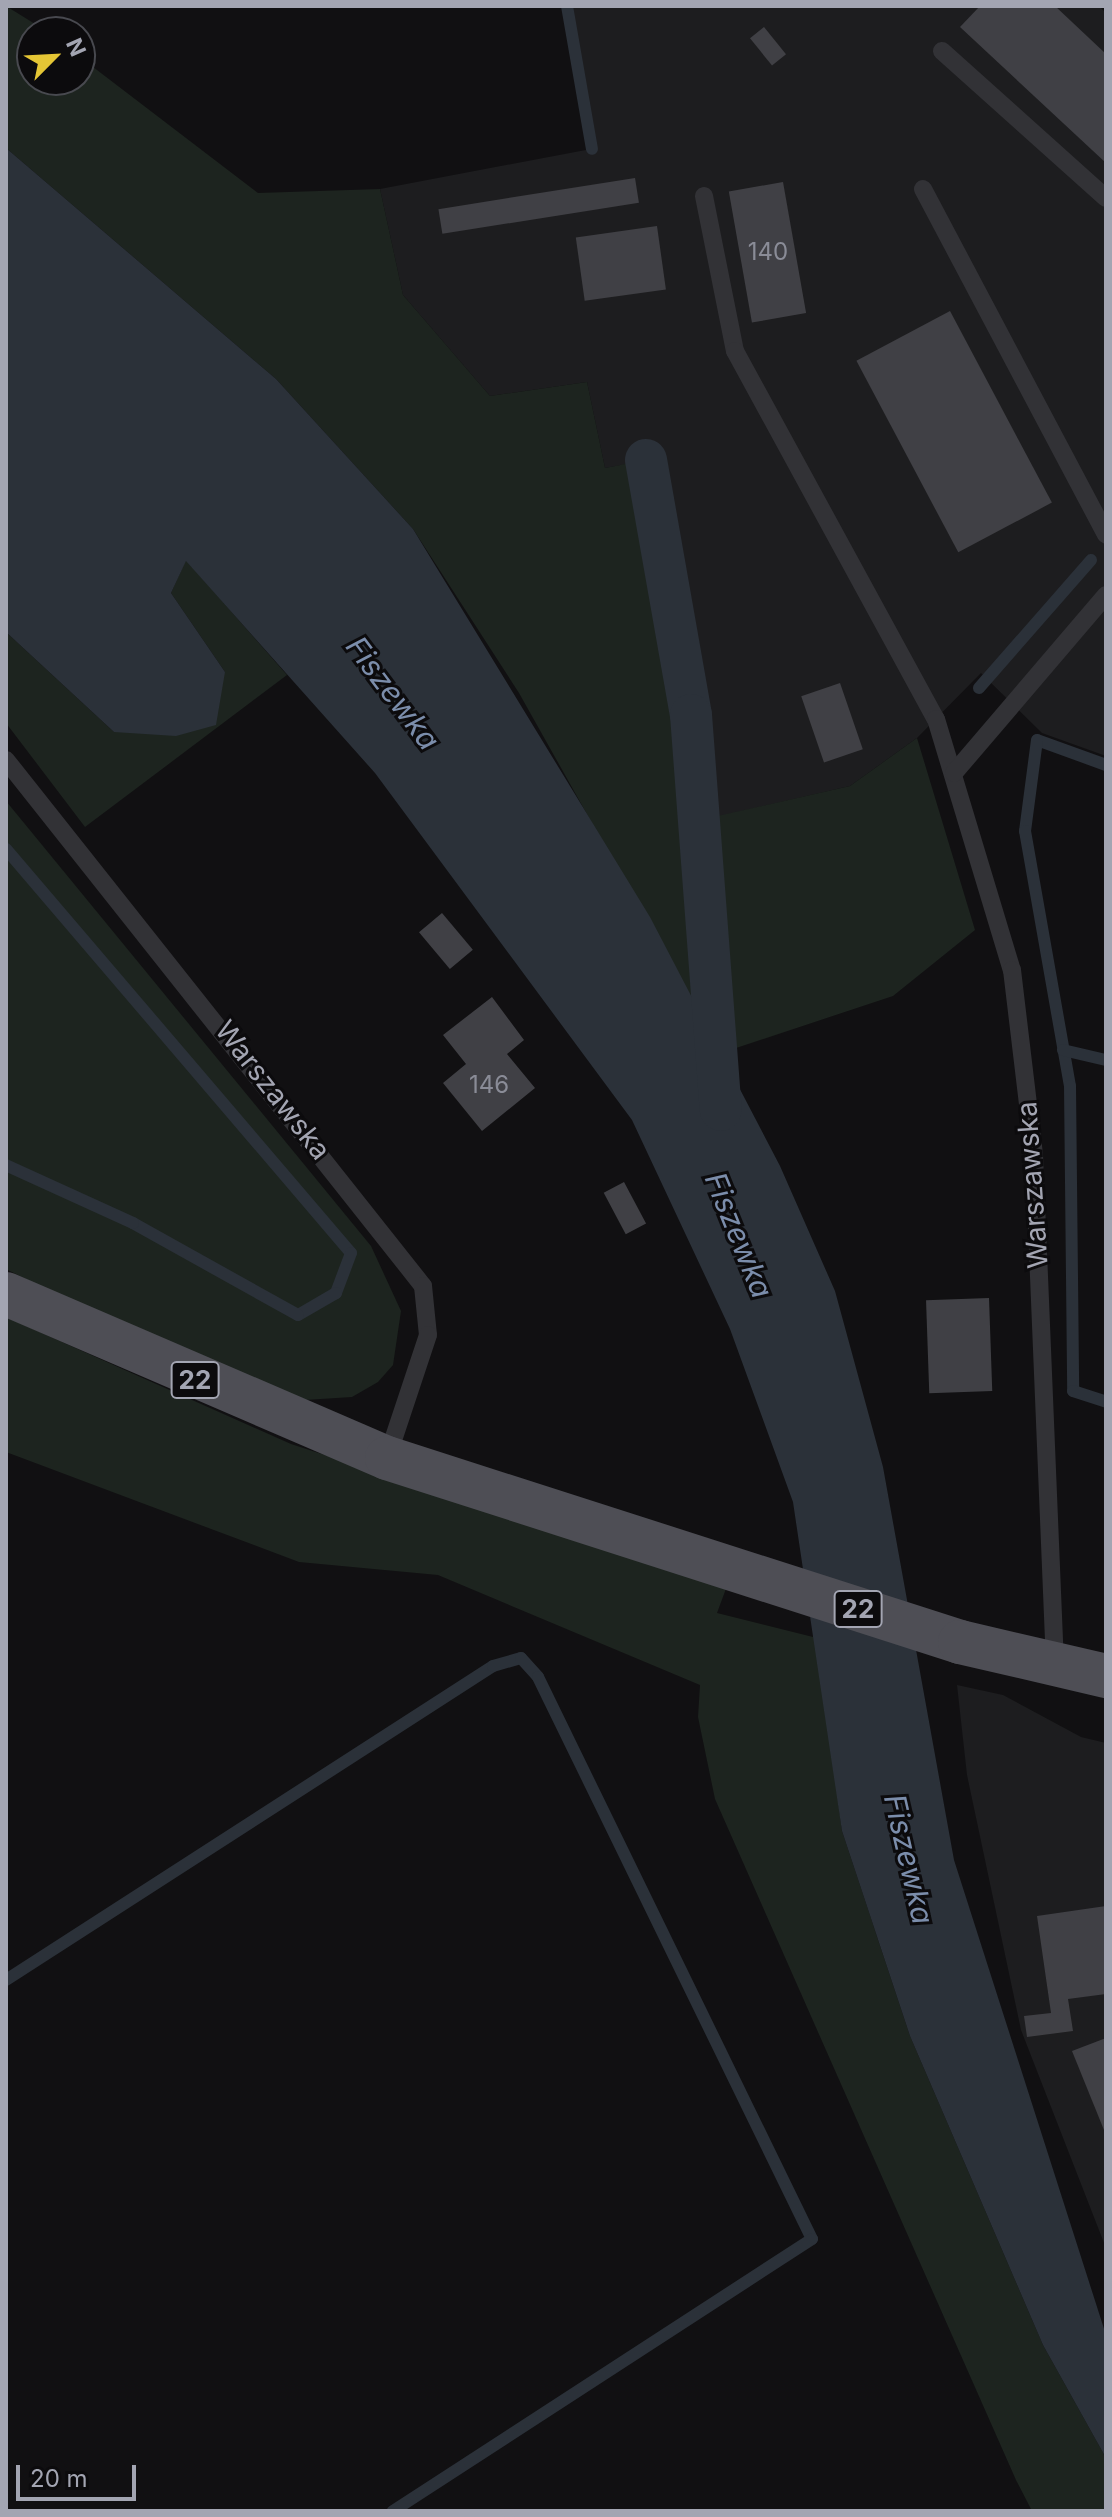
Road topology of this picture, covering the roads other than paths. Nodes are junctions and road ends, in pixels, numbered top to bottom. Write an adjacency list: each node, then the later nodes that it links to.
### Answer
1 (942, 51): 4 (lane)
2 (923, 189): 5 (lane)
3 (704, 196): 8 (lane, Warszawska)
4 (1106, 198)
5 (1106, 535)
6 (1106, 595): 8 (lane)
7 (6, 760): 10 (lane, Warszawska)
8 (954, 773): 11 (lane, Warszawska)
9 (6, 1294): 10 (main road, 22)
10 (387, 1458): 11 (main road, 22)
11 (1055, 1664): 12 (main road, 22)
12 (1106, 1676)

